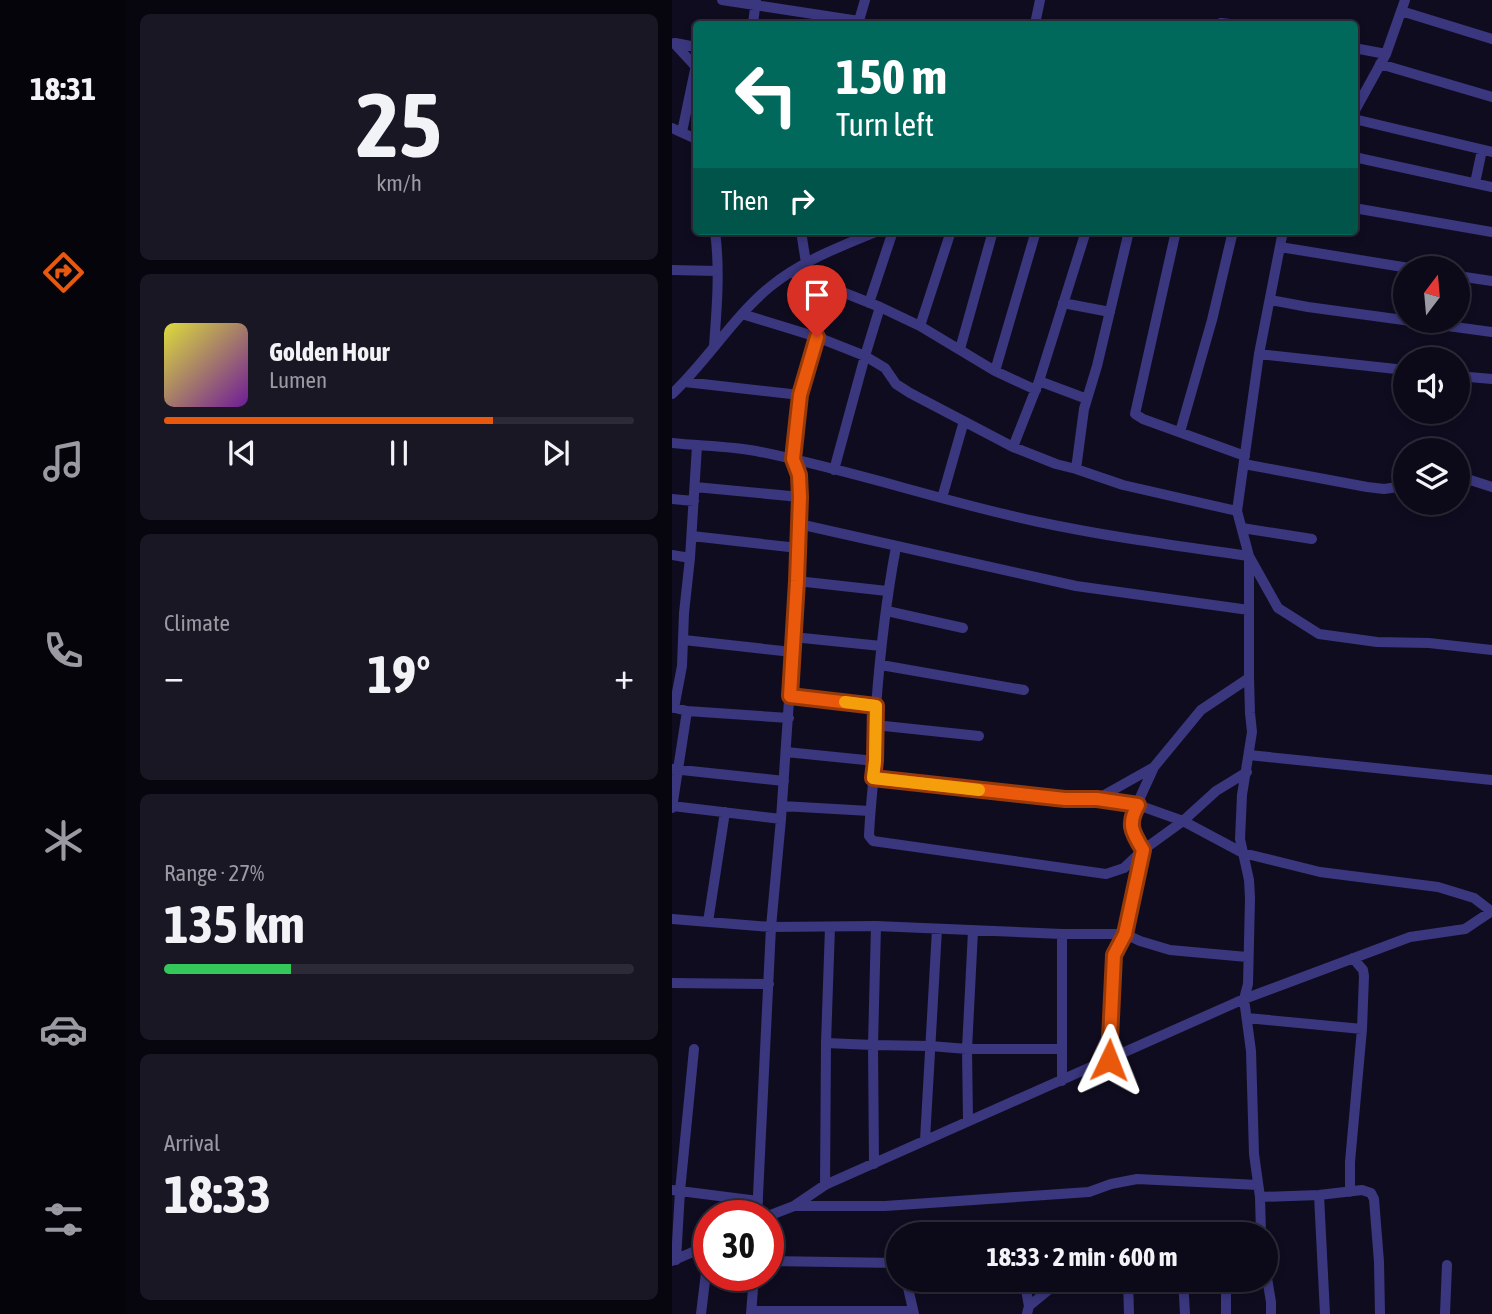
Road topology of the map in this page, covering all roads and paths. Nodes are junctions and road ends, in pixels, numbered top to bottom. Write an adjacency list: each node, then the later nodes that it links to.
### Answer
1 (722, 0): 4 (street)
2 (865, 0): 8 (street)
3 (1040, 0): 9 (street)
4 (756, 3): 6 (street); 7 (street)
5 (1403, 5): 10 (street); 14 (street)
6 (753, 21)
7 (849, 21)
8 (860, 21)
9 (1036, 21)
10 (1492, 39)
11 (673, 43): 12 (street); 15 (street)
12 (693, 46)
13 (1358, 50): 14 (street)
14 (1383, 59): 17 (street); 18 (street)
15 (693, 63)
16 (693, 76): 20 (street)
17 (1492, 97)
18 (1358, 103)
19 (1358, 120): 22 (street)
20 (677, 130): 21 (street)
21 (693, 138)
22 (1487, 151): 24 (street)
23 (1358, 158): 24 (street)
24 (1475, 183): 25 (street)
25 (1492, 187)
26 (1358, 209): 27 (street)
27 (1492, 232)
28 (715, 235): 44 (street)
29 (802, 235): 41 (street)
30 (869, 235): 41 (street)
31 (892, 235): 50 (street)
32 (950, 235): 55 (street)
33 (992, 235): 59 (street)
34 (1035, 235): 63 (street)
35 (1085, 235): 51 (street)
36 (1128, 235): 53 (street)
37 (1175, 235): 72 (street)
38 (1232, 235): 72 (street)
39 (1282, 235): 40 (street)
40 (1280, 247): 42 (street); 49 (street)
41 (806, 263): 45 (street)
42 (1393, 265)
43 (672, 270): 44 (street)
44 (718, 271): 58 (street)
45 (792, 272): 48 (street); 54 (street)
46 (1470, 278): 47 (street)
47 (1492, 281)
48 (830, 287): 50 (street); 57 (street)
49 (1270, 300): 56 (street); 60 (street)
50 (869, 303): 52 (street)
51 (1063, 303): 53 (street); 67 (street)
52 (880, 307): 55 (street); 61 (street)
53 (1110, 312): 70 (street)
54 (742, 314): 57 (street); 58 (street)
55 (920, 326): 59 (street)
56 (1492, 332)
57 (817, 337): 61 (street); 69 (street)
58 (714, 346): 66 (street)
59 (960, 349): 63 (street)
60 (1259, 354): 62 (street); 77 (street)
61 (865, 356): 71 (street); 79 (street)
62 (1393, 369)
63 (995, 370): 67 (street)
64 (1470, 377): 65 (street)
65 (1492, 379)
66 (685, 382): 68 (street); 69 (street)
67 (1038, 386): 70 (street); 75 (street)
68 (672, 394)
69 (800, 395): 76 (street)
70 (1087, 400): 78 (street)
71 (964, 421): 75 (street); 85 (street)
72 (1180, 432): 77 (street)
73 (672, 443): 74 (street)
74 (697, 446): 76 (street); 81 (street)
75 (1013, 447): 78 (street)
76 (793, 459): 79 (street); 84 (street)
77 (1245, 460): 83 (street); 88 (street)
78 (1076, 468): 88 (street)
79 (834, 470): 85 (street)
80 (1470, 480): 82 (street)
81 (695, 486): 84 (street); 87 (street)
82 (1492, 487)
83 (1393, 488)
84 (800, 497): 89 (street)
85 (943, 498): 96 (street)
86 (672, 499): 87 (street)
87 (694, 501): 91 (street)
88 (1237, 511): 90 (street)
89 (799, 524): 93 (street); 94 (street)
90 (1242, 528): 92 (street); 96 (street)
91 (692, 536): 94 (street); 97 (street)
92 (1312, 539)
93 (896, 547): 99 (street); 100 (street)
94 (798, 548): 98 (street)
95 (672, 555): 97 (street)
96 (1249, 556): 100 (street); 108 (street)
97 (690, 558): 103 (street)
98 (797, 581): 99 (street); 105 (street)
99 (887, 591): 102 (street)
100 (1249, 610): 112 (street)
101 (672, 611): 103 (street)
102 (887, 611): 104 (street); 107 (street)
103 (684, 613): 106 (street)
104 (963, 628)
105 (793, 637): 107 (street); 109 (street)
106 (684, 640): 109 (street); 110 (street)
107 (881, 646): 111 (street)
108 (1492, 650)
109 (792, 652): 114 (street)
110 (677, 665): 116 (street)
111 (881, 665): 113 (street); 115 (street)
112 (1249, 678): 122 (street); 124 (street)
113 (1024, 690)
114 (790, 696): 115 (street); 118 (street)
115 (876, 706): 119 (street)
116 (673, 708): 117 (street)
117 (687, 711): 118 (street); 125 (street)
118 (789, 718): 121 (street)
119 (875, 725): 120 (street); 123 (street)
120 (979, 736)
121 (786, 751): 123 (street); 129 (street)
122 (1249, 755): 126 (street); 128 (street)
123 (875, 761): 127 (street)
124 (1154, 766): 130 (street); 131 (street)
125 (675, 769): 129 (street); 133 (street)
126 (1247, 772): 137 (street); 139 (street)
127 (873, 778): 130 (street); 134 (street)
128 (1492, 780)
129 (784, 781): 132 (street)
130 (1097, 799): 131 (street)
131 (1138, 805): 137 (street); 138 (street)
132 (782, 806): 134 (street); 136 (street)
133 (672, 807): 135 (street)
134 (870, 811): 138 (street)
135 (725, 812): 136 (street); 142 (street)
136 (781, 819): 144 (street)
137 (1183, 821): 138 (street); 139 (street)
138 (1143, 850): 149 (street)
139 (1243, 853): 140 (street); 150 (street)
140 (1492, 911): 151 (street)
141 (672, 919): 142 (street)
142 (708, 922): 144 (street)
143 (876, 926): 145 (street); 146 (street); 158 (street)
144 (771, 927): 145 (street); 153 (street)
145 (831, 927): 157 (street)
146 (937, 929): 147 (street); 159 (street)
147 (974, 931): 148 (street); 161 (street)
148 (1062, 934): 149 (street); 162 (street)
149 (1125, 934): 150 (street); 163 (street)
150 (1247, 957): 154 (street)
151 (1353, 958): 154 (street); 156 (street)
152 (672, 983): 153 (street)
153 (769, 984): 175 (street)
154 (1244, 999): 155 (street); 163 (street)
155 (1247, 1018): 156 (street); 169 (street)
156 (1362, 1029): 171 (street)
157 (826, 1043): 158 (street); 168 (street)
158 (873, 1045): 159 (street); 167 (street)
159 (930, 1046): 161 (street); 166 (street)
160 (694, 1049): 170 (street)
161 (967, 1049): 162 (street); 165 (street)
162 (1062, 1049): 164 (street)
163 (1109, 1060): 164 (street)
164 (1062, 1081): 165 (street)
165 (968, 1120): 166 (street)
166 (925, 1139): 167 (street)
167 (874, 1164): 168 (street)
168 (825, 1185): 176 (street)
169 (1258, 1185): 173 (street); 176 (street)
170 (676, 1190): 174 (street); 180 (street)
171 (1350, 1192): 172 (street); 202 (street)
172 (1319, 1195): 173 (street); 201 (street)
173 (1260, 1197): 178 (street)
174 (751, 1200)
175 (758, 1200)
176 (794, 1206): 177 (street)
177 (784, 1210)
178 (1261, 1222)
179 (693, 1252): 180 (street)
180 (674, 1260)
181 (784, 1261): 182 (street)
182 (886, 1263)
183 (1447, 1265): 203 (street)
184 (704, 1291): 196 (street)
185 (753, 1291): 194 (street)
186 (909, 1292): 195 (street)
187 (1026, 1292): 193 (street)
188 (1048, 1292): 193 (street)
189 (1128, 1292): 197 (street)
190 (1184, 1292): 198 (street)
191 (1226, 1292): 199 (street)
192 (1269, 1292): 200 (street)
193 (1028, 1310)
194 (751, 1312): 195 (street)
195 (913, 1312)
196 (701, 1314)
197 (1129, 1314)
198 (1185, 1314)
199 (1226, 1314)
200 (1271, 1314)
201 (1325, 1314)
202 (1380, 1314)
203 (1445, 1314)

